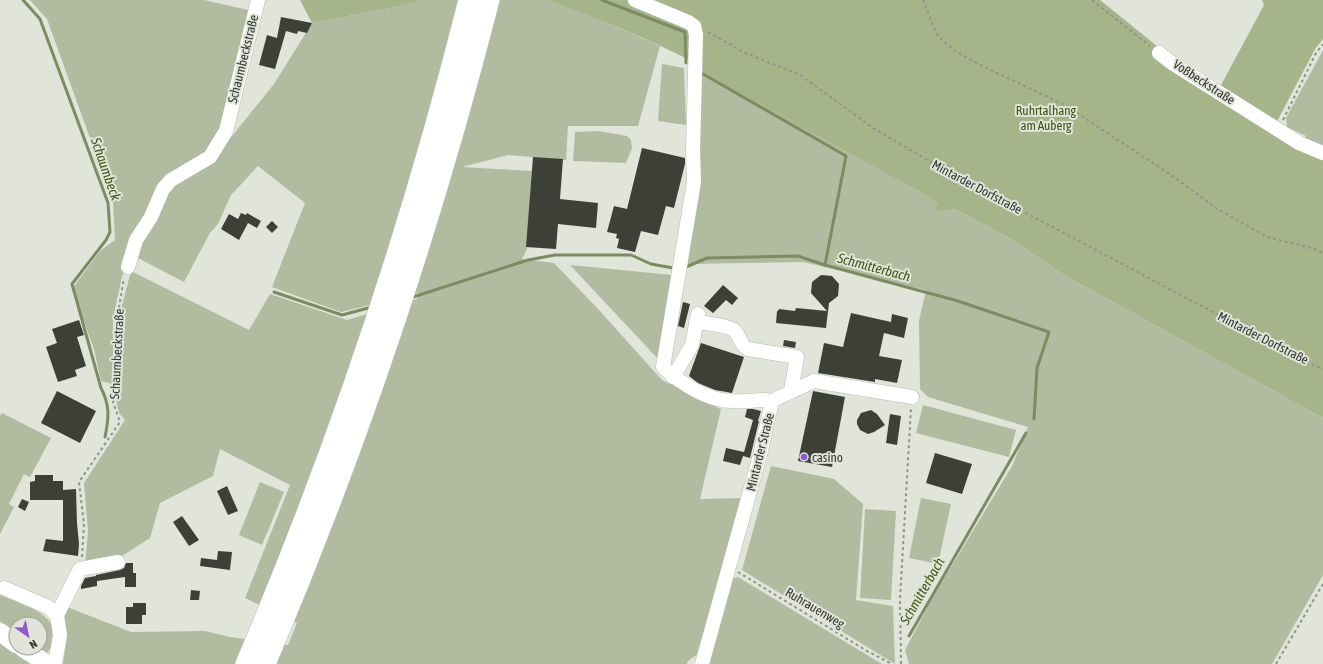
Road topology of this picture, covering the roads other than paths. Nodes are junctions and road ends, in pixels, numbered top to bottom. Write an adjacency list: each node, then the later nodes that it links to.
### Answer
1 (469, 0): 18 (highway)
2 (489, 0): 19 (highway)
3 (635, 0): 8 (street, Mintarder Straße)
4 (257, 5): 7 (street, Schaumbeckstraße)
5 (1159, 52): 6 (street, Voßbeckstraße)
6 (1323, 153)
7 (128, 267)
8 (674, 377): 9 (street); 11 (street, Mintarder Straße)
9 (791, 391): 10 (street); 11 (street)
10 (912, 396)
11 (769, 402): 20 (street, Mintarder Straße)
12 (118, 562): 14 (street)
13 (4, 588): 14 (street)
14 (57, 615): 17 (street)
15 (35, 656): 16 (main road)
16 (47, 664)
17 (55, 664)
18 (246, 664)
19 (265, 664)
20 (702, 664)

